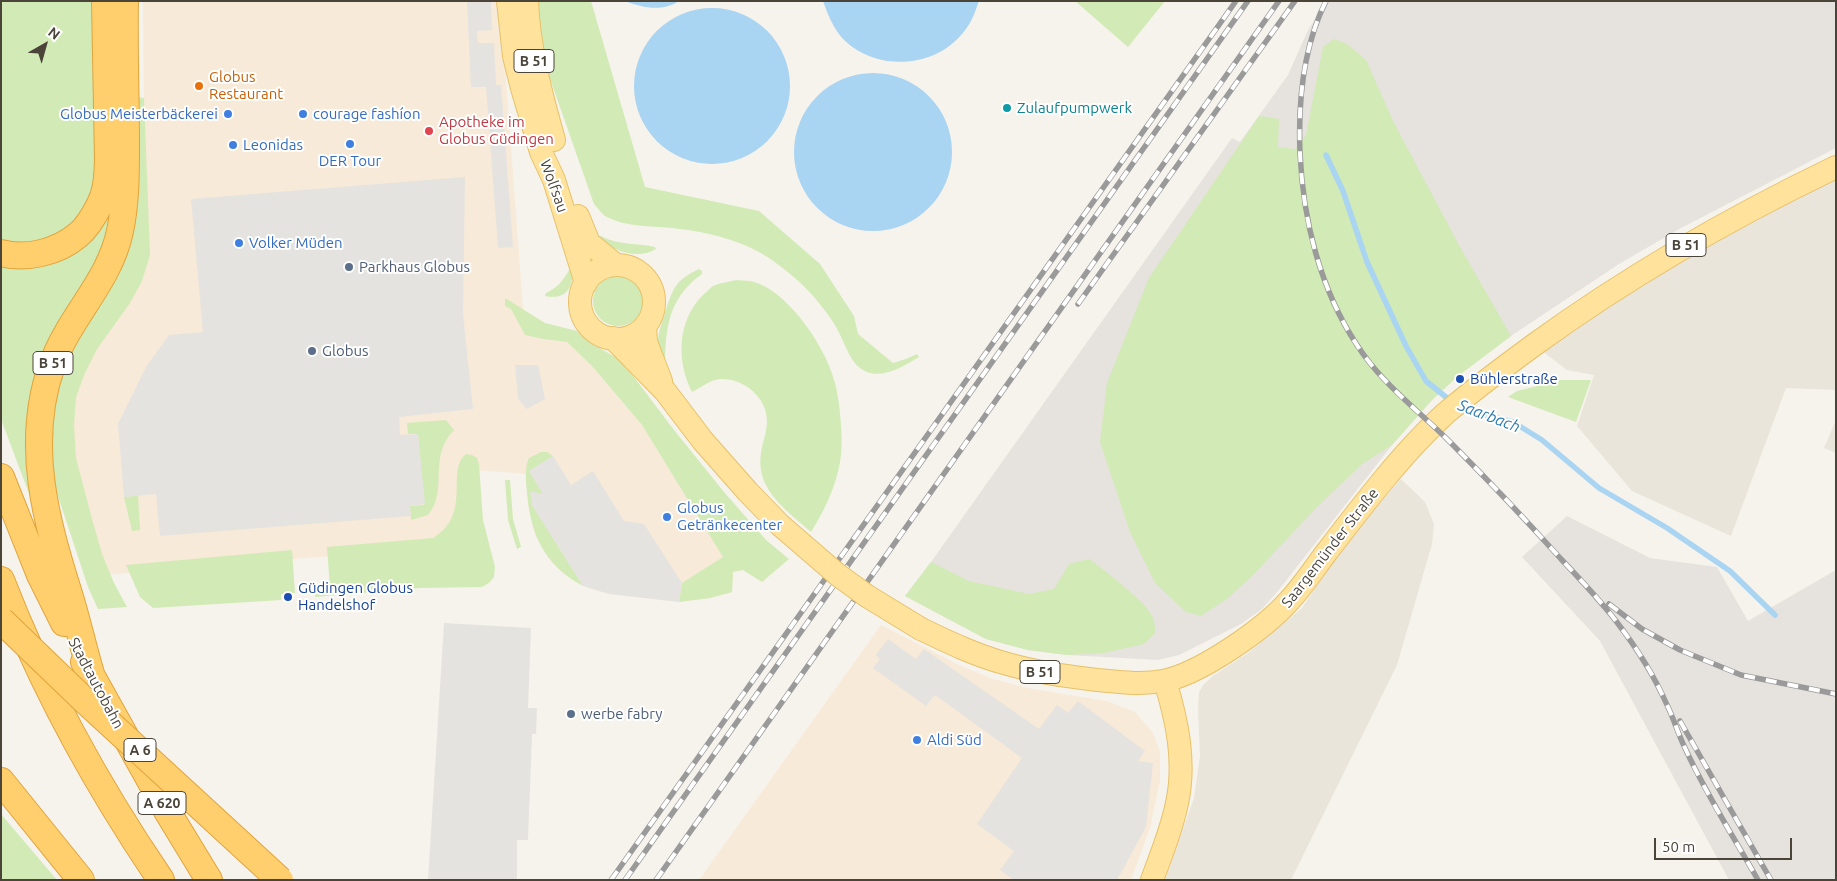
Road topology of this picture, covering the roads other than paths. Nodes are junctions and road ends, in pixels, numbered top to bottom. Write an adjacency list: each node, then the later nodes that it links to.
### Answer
1 (508, 1): 7 (main road, Wolfsau)
2 (527, 1): 6 (main road, Wolfsau / B 51)
3 (120, 2): 5 (highway); 12 (highway, B 51)
4 (1836, 167): 15 (main road, Saargemünder Straße / B 51)
5 (1, 253)
6 (616, 265): 7 (main road); 8 (main road)
7 (586, 283): 9 (main road)
8 (645, 326): 9 (main road); 10 (main road, Saargemünder Straße)
9 (614, 338): 10 (main road, Saargemünder Straße)
10 (665, 391): 15 (main road, Saargemünder Straße / B 51, bridge)
11 (1, 477): 12 (highway)
12 (49, 567): 19 (highway, Stadtautobahn / A 620)
13 (1, 580): 14 (highway, A 620)
14 (5, 605): 18 (highway, A 620, bridge); 20 (highway, A 6, bridge)
15 (1165, 681): 21 (main road)
16 (1, 781): 17 (highway)
17 (81, 880)
18 (161, 880)
19 (209, 880)
20 (280, 880)
21 (1152, 880)

